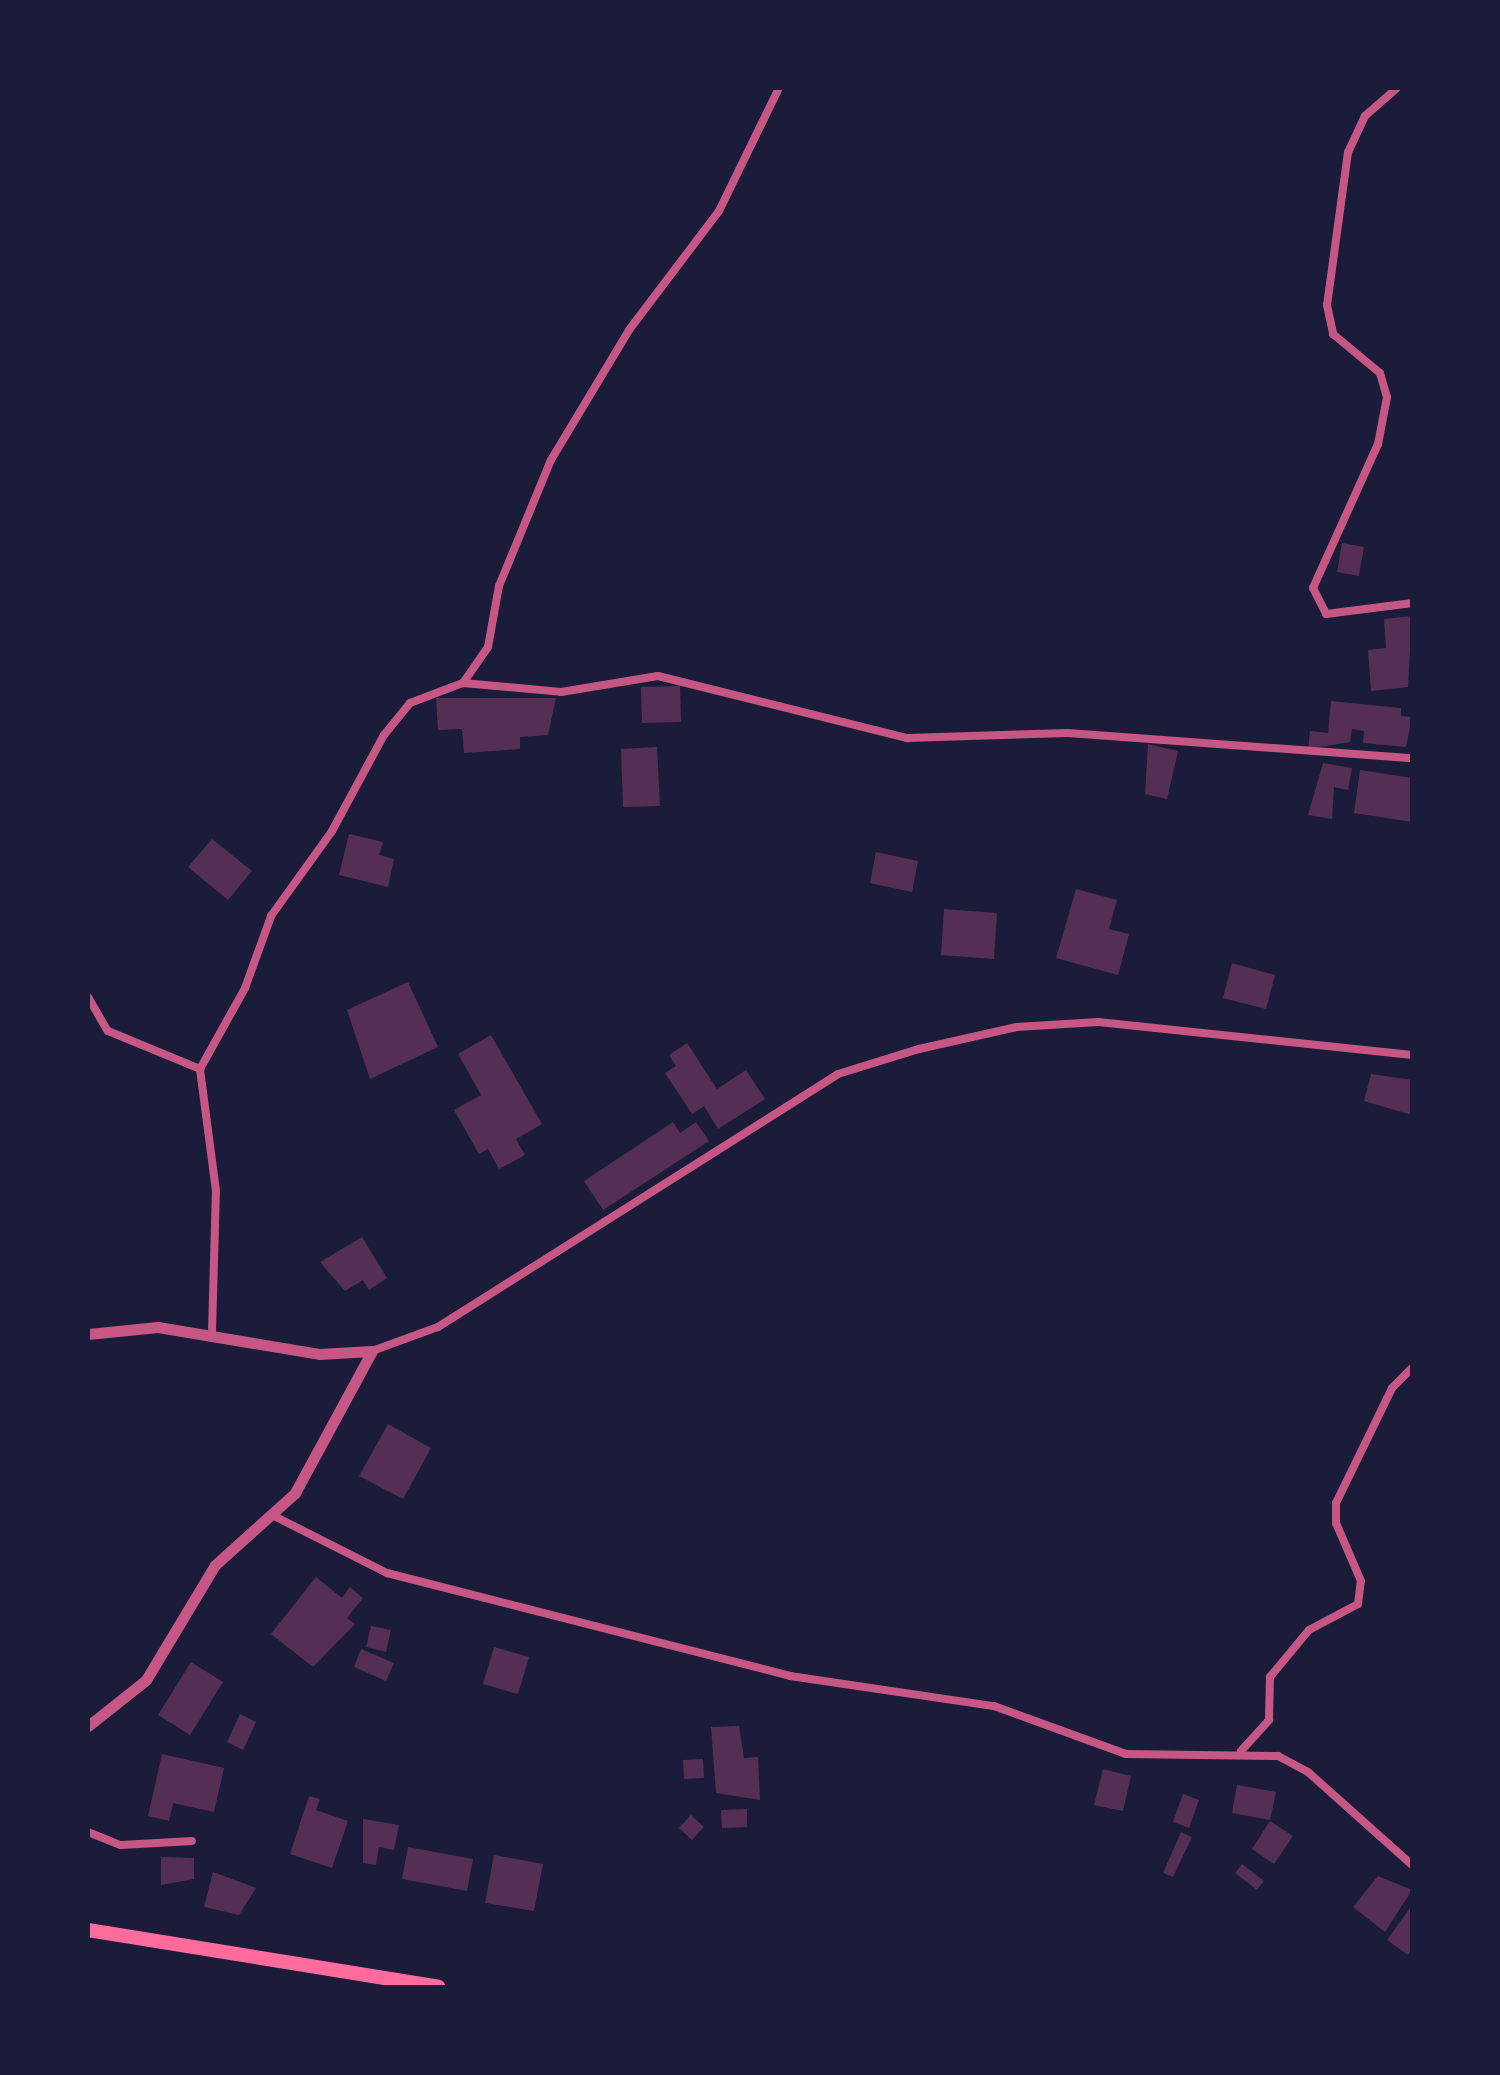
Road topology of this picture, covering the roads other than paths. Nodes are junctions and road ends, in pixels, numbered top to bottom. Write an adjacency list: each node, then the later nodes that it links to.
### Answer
1 (779, 88): 4 (street)
2 (1397, 88): 3 (street)
3 (1412, 603)
4 (463, 683): 5 (street); 8 (street)
5 (1412, 758)
6 (88, 997): 8 (street)
7 (1412, 1055): 11 (street)
8 (200, 1069): 9 (street)
9 (212, 1332): 10 (street); 11 (street)
10 (88, 1334)
11 (372, 1351): 13 (street)
12 (1412, 1368): 15 (street)
13 (274, 1516): 14 (street); 15 (street)
14 (88, 1726)
15 (1241, 1751): 18 (street)
16 (88, 1832): 17 (street)
17 (192, 1841)
18 (1412, 1865)
19 (88, 1930): 20 (main road)
20 (438, 1987)

